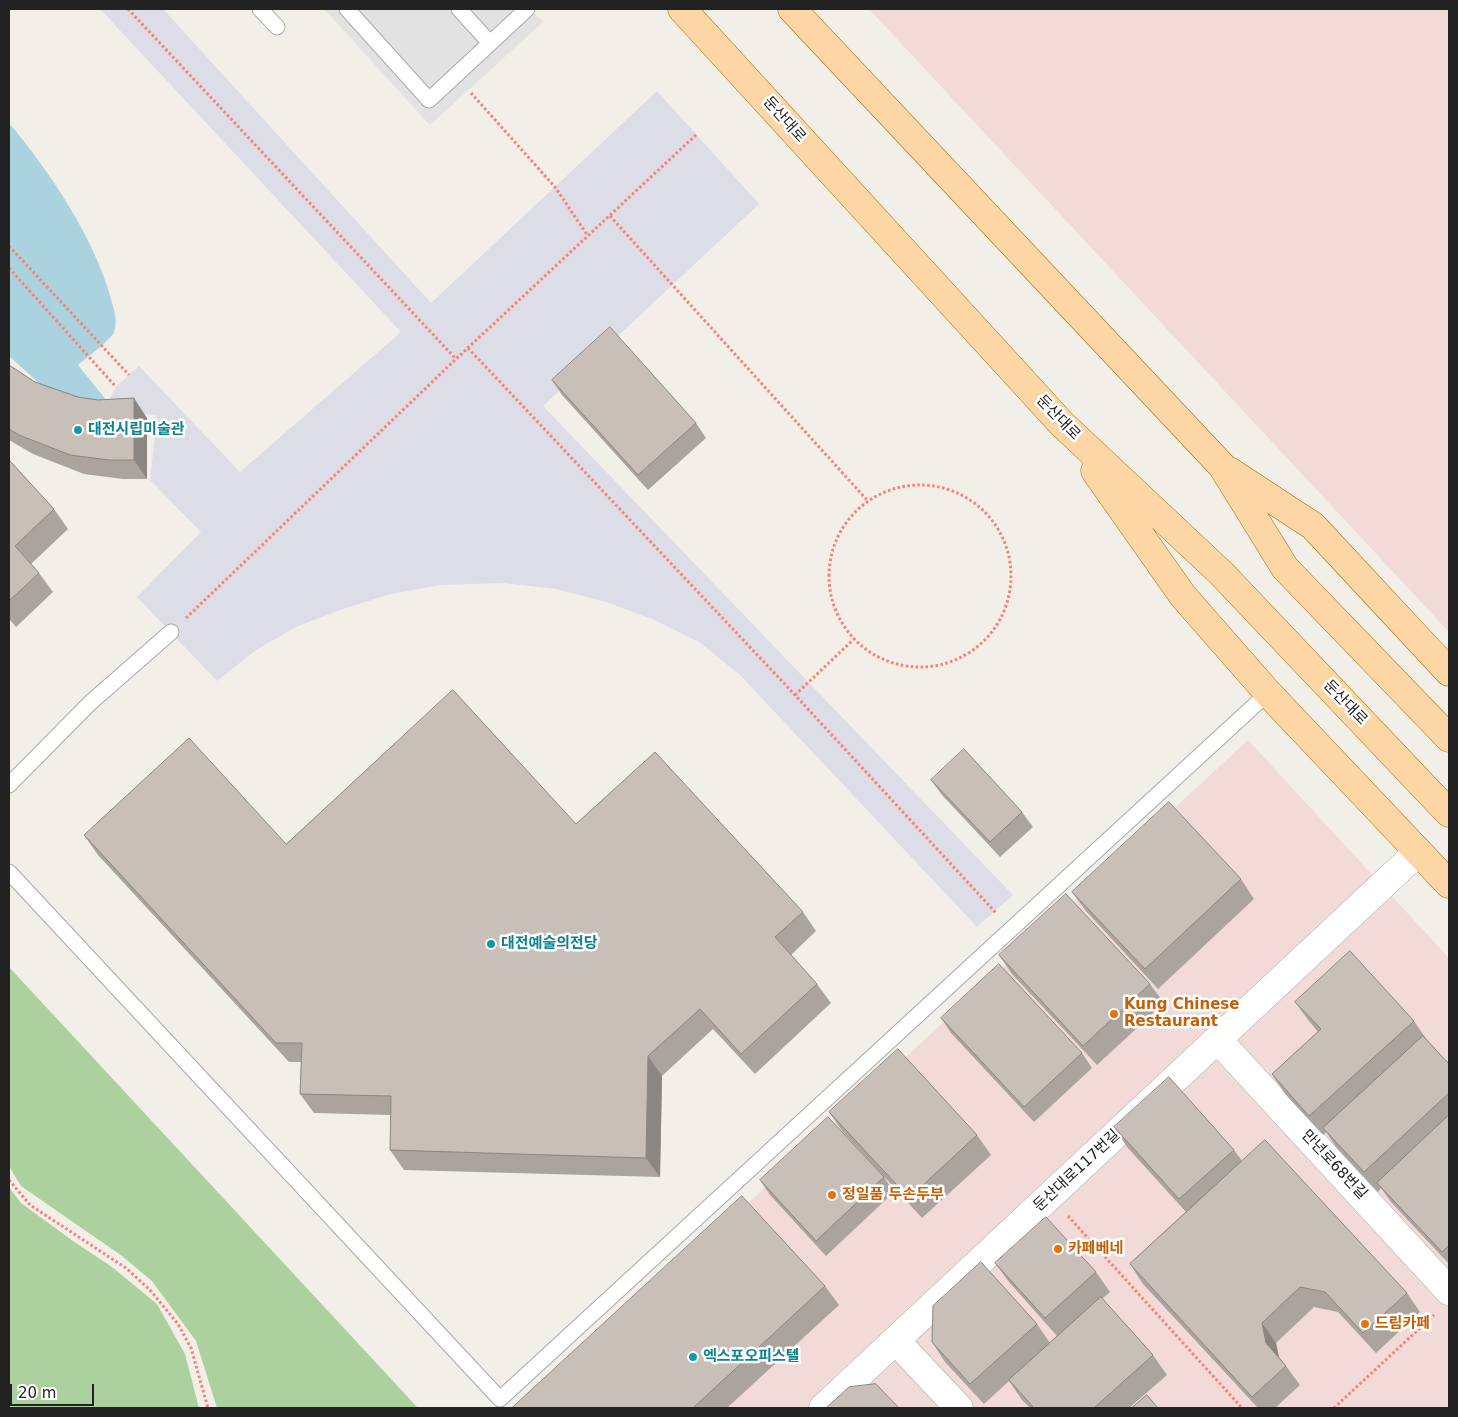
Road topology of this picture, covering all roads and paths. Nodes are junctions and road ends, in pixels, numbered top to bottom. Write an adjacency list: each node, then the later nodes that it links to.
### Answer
1 (128, 9): 17 (path)
2 (260, 9): 8 (lane)
3 (347, 9): 9 (lane)
4 (459, 9): 9 (lane)
5 (527, 9): 9 (lane)
6 (682, 9): 20 (main road, 둔산대로)
7 (792, 9): 21 (main road)
8 (277, 27)
9 (489, 42)
10 (471, 93): 13 (path)
11 (697, 134): 12 (path)
12 (610, 216): 13 (path); 22 (path)
13 (588, 236): 16 (path)
14 (9, 246): 18 (path)
15 (9, 268): 19 (path)
16 (468, 348): 17 (path); 27 (path)
17 (456, 359): 23 (path)
18 (128, 375)
19 (115, 386)
20 (1062, 424): 26 (main road); 30 (main road, 둔산대로)
21 (1222, 466): 25 (main road); 28 (main road)
22 (867, 500): 24 (path); 24 (path)
23 (171, 632): 29 (lane)
24 (854, 639): 27 (path)
25 (1449, 672)
26 (1268, 693): 31 (main road); 32 (lane)
27 (796, 695): 34 (path)
28 (1449, 738)
29 (9, 785)
30 (1449, 813)
31 (1418, 852): 33 (main road); 35 (street, 둔산대로117번길)
32 (9, 872)
33 (1449, 884)
34 (994, 911)
35 (1218, 1040): 37 (street, 둔산대로117번길); 38 (street, 만년로68번길)
36 (9, 1180): 41 (path)
37 (1050, 1196): 40 (street, 둔산대로117번길); 44 (path)
38 (1449, 1291)
39 (1435, 1314): 45 (path)
40 (896, 1341): 42 (street, 둔산대로117번길); 43 (street)
41 (208, 1408)
42 (823, 1408)
43 (959, 1408)
44 (1242, 1408)
45 (1334, 1408)

